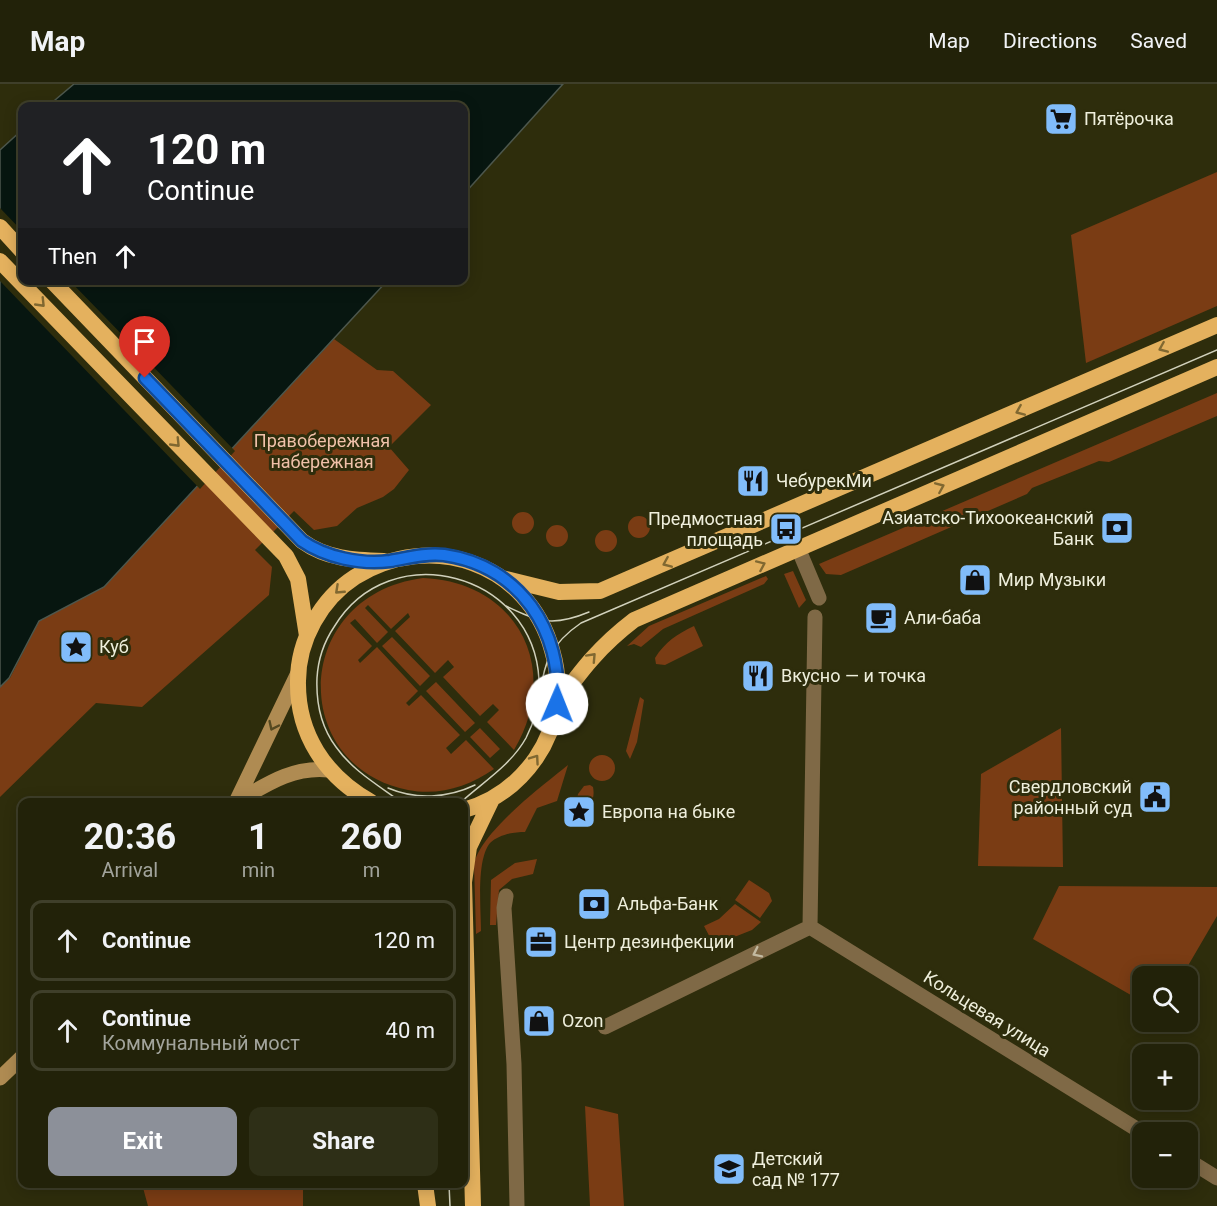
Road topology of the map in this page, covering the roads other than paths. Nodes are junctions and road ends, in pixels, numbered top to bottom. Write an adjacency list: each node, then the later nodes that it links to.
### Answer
1 (0, 227): 2 (highway)
2 (18, 246)
3 (0, 261): 4 (highway, one-way to 4)
4 (18, 280)
5 (23, 285): 14 (highway, one-way to 14)
6 (56, 285): 10 (highway)
7 (1217, 325): 11 (highway, one-way to 11)
8 (1217, 367): 9 (highway, one-way to 8)
9 (798, 548): 12 (street); 16 (highway, one-way to 9)
10 (388, 561): 11 (highway); 14 (highway, one-way to 14)
11 (502, 578): 16 (highway)
12 (819, 598)
13 (815, 617): 25 (street)
14 (307, 636): 15 (highway)
15 (298, 673): 17 (highway); 18 (main road, one-way to 18)
16 (557, 704): 21 (highway, one-way to 16)
17 (329, 770): 19 (main road); 20 (highway)
18 (239, 798)
19 (244, 798)
20 (363, 798)
21 (492, 799): 22 (highway); 23 (highway)
22 (468, 808)
23 (468, 854)
24 (506, 896): 36 (street)
25 (810, 927): 27 (street, one-way to 27); 30 (street, Кольцевая улица)
26 (468, 1026): 35 (highway)
27 (605, 1027)
28 (18, 1062): 29 (main road)
29 (0, 1078)
30 (1132, 1126)
31 (1198, 1167): 32 (street)
32 (1217, 1178)
33 (426, 1188): 34 (highway)
34 (428, 1206)
35 (473, 1206)
36 (517, 1206)

